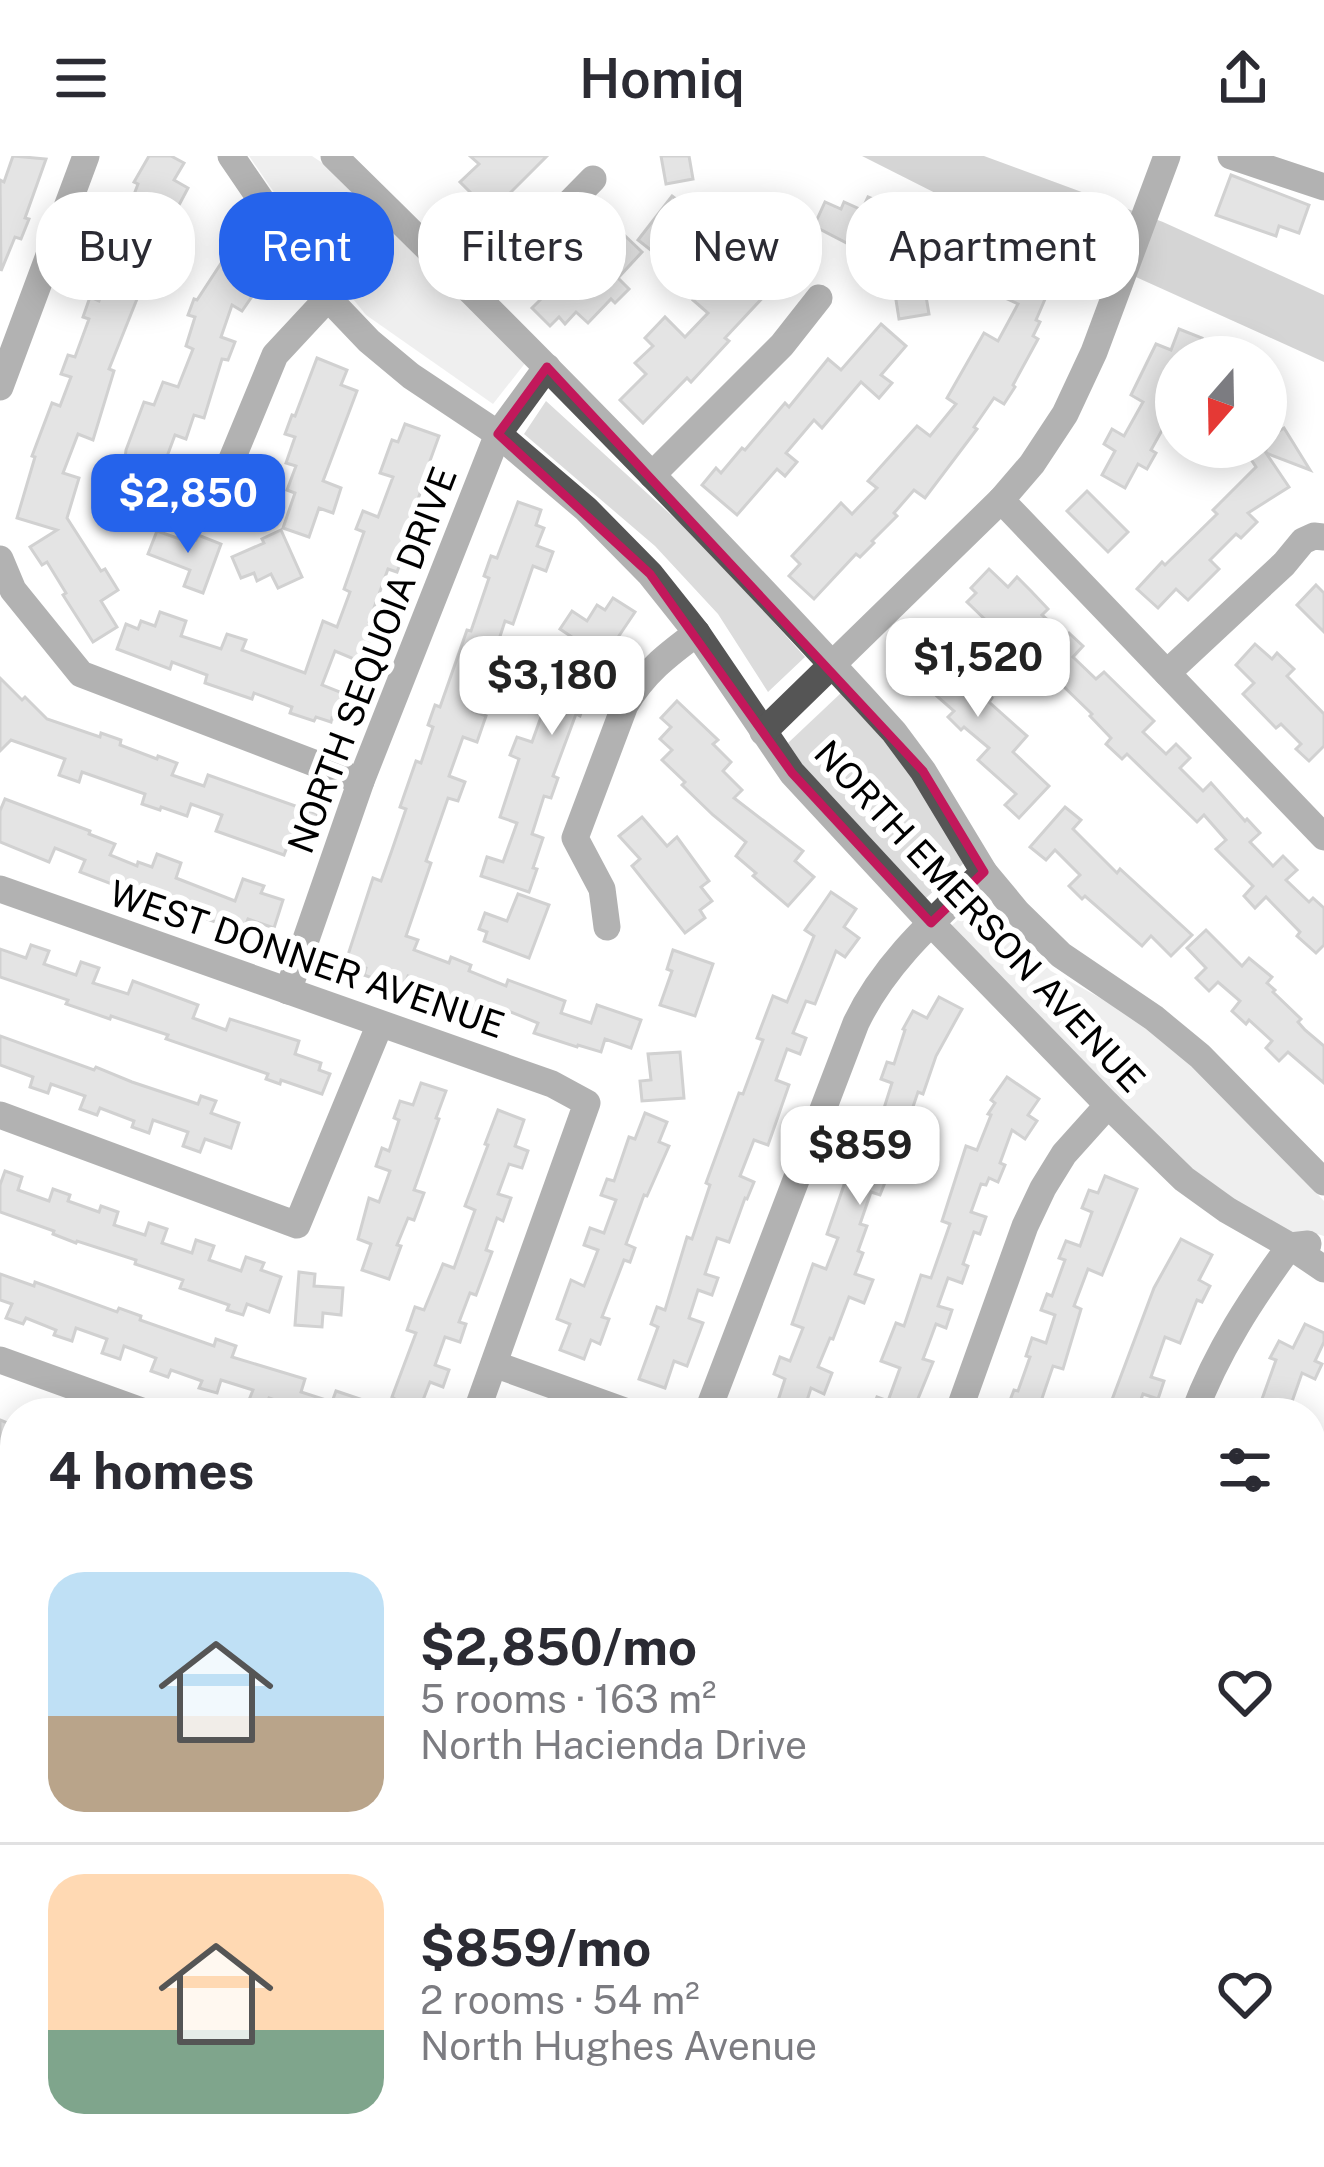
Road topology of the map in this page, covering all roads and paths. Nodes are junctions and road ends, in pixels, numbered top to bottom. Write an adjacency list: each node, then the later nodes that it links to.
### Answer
1 (86, 156): 16 (street)
2 (231, 156): 8 (street, NORTH EMERSON AVENUE)
3 (334, 156): 10 (street, NORTH EMERSON AVENUE)
4 (1232, 156): 7 (street)
5 (1156, 159): 20 (street)
6 (593, 179): 9 (street)
7 (1324, 187)
8 (256, 192)
9 (580, 192)
10 (418, 238)
11 (326, 300): 19 (street)
12 (330, 300): 17 (street, NORTH EMERSON AVENUE)
13 (482, 300): 15 (street, NORTH EMERSON AVENUE)
14 (817, 300): 18 (street)
15 (547, 367): 17 (street, NORTH SEQUOIA DRIVE); 18 (street, NORTH EMERSON AVENUE)
16 (0, 387)
17 (498, 434): 23 (street, NORTH EMERSON AVENUE); 27 (street, NORTH SEQUOIA DRIVE)
18 (652, 475): 24 (street, NORTH EMERSON AVENUE)
19 (225, 476)
20 (1001, 500): 24 (street); 25 (street)
21 (1314, 539): 25 (street)
22 (0, 559): 27 (street)
23 (697, 633): 26 (street, NORTH EMERSON AVENUE); 32 (street)
24 (832, 667): 26 (street); 29 (street, NORTH EMERSON AVENUE)
25 (1167, 673): 28 (street)
26 (764, 732): 31 (street, NORTH EMERSON AVENUE)
27 (362, 782): 33 (street, NORTH SEQUOIA DRIVE)
28 (1324, 837)
29 (984, 872): 31 (street); 37 (street, NORTH EMERSON AVENUE)
30 (0, 889): 33 (street, WEST DONNER AVENUE)
31 (931, 923): 35 (street, NORTH EMERSON AVENUE); 46 (street)
32 (607, 927)
33 (288, 992): 34 (street, WEST DONNER AVENUE)
34 (380, 1024): 36 (street); 42 (street, WEST DONNER AVENUE)
35 (1108, 1106): 38 (street, NORTH EMERSON AVENUE); 47 (street)
36 (0, 1115)
37 (1324, 1182)
38 (1290, 1246): 39 (street); 40 (street, NORTH EMERSON AVENUE); 48 (street)
39 (1324, 1246)
40 (1324, 1269)
41 (0, 1360): 43 (street)
42 (494, 1364): 44 (street); 45 (street)
43 (105, 1398)
44 (482, 1398)
45 (588, 1398)
46 (713, 1398)
47 (963, 1398)
48 (1201, 1398)

